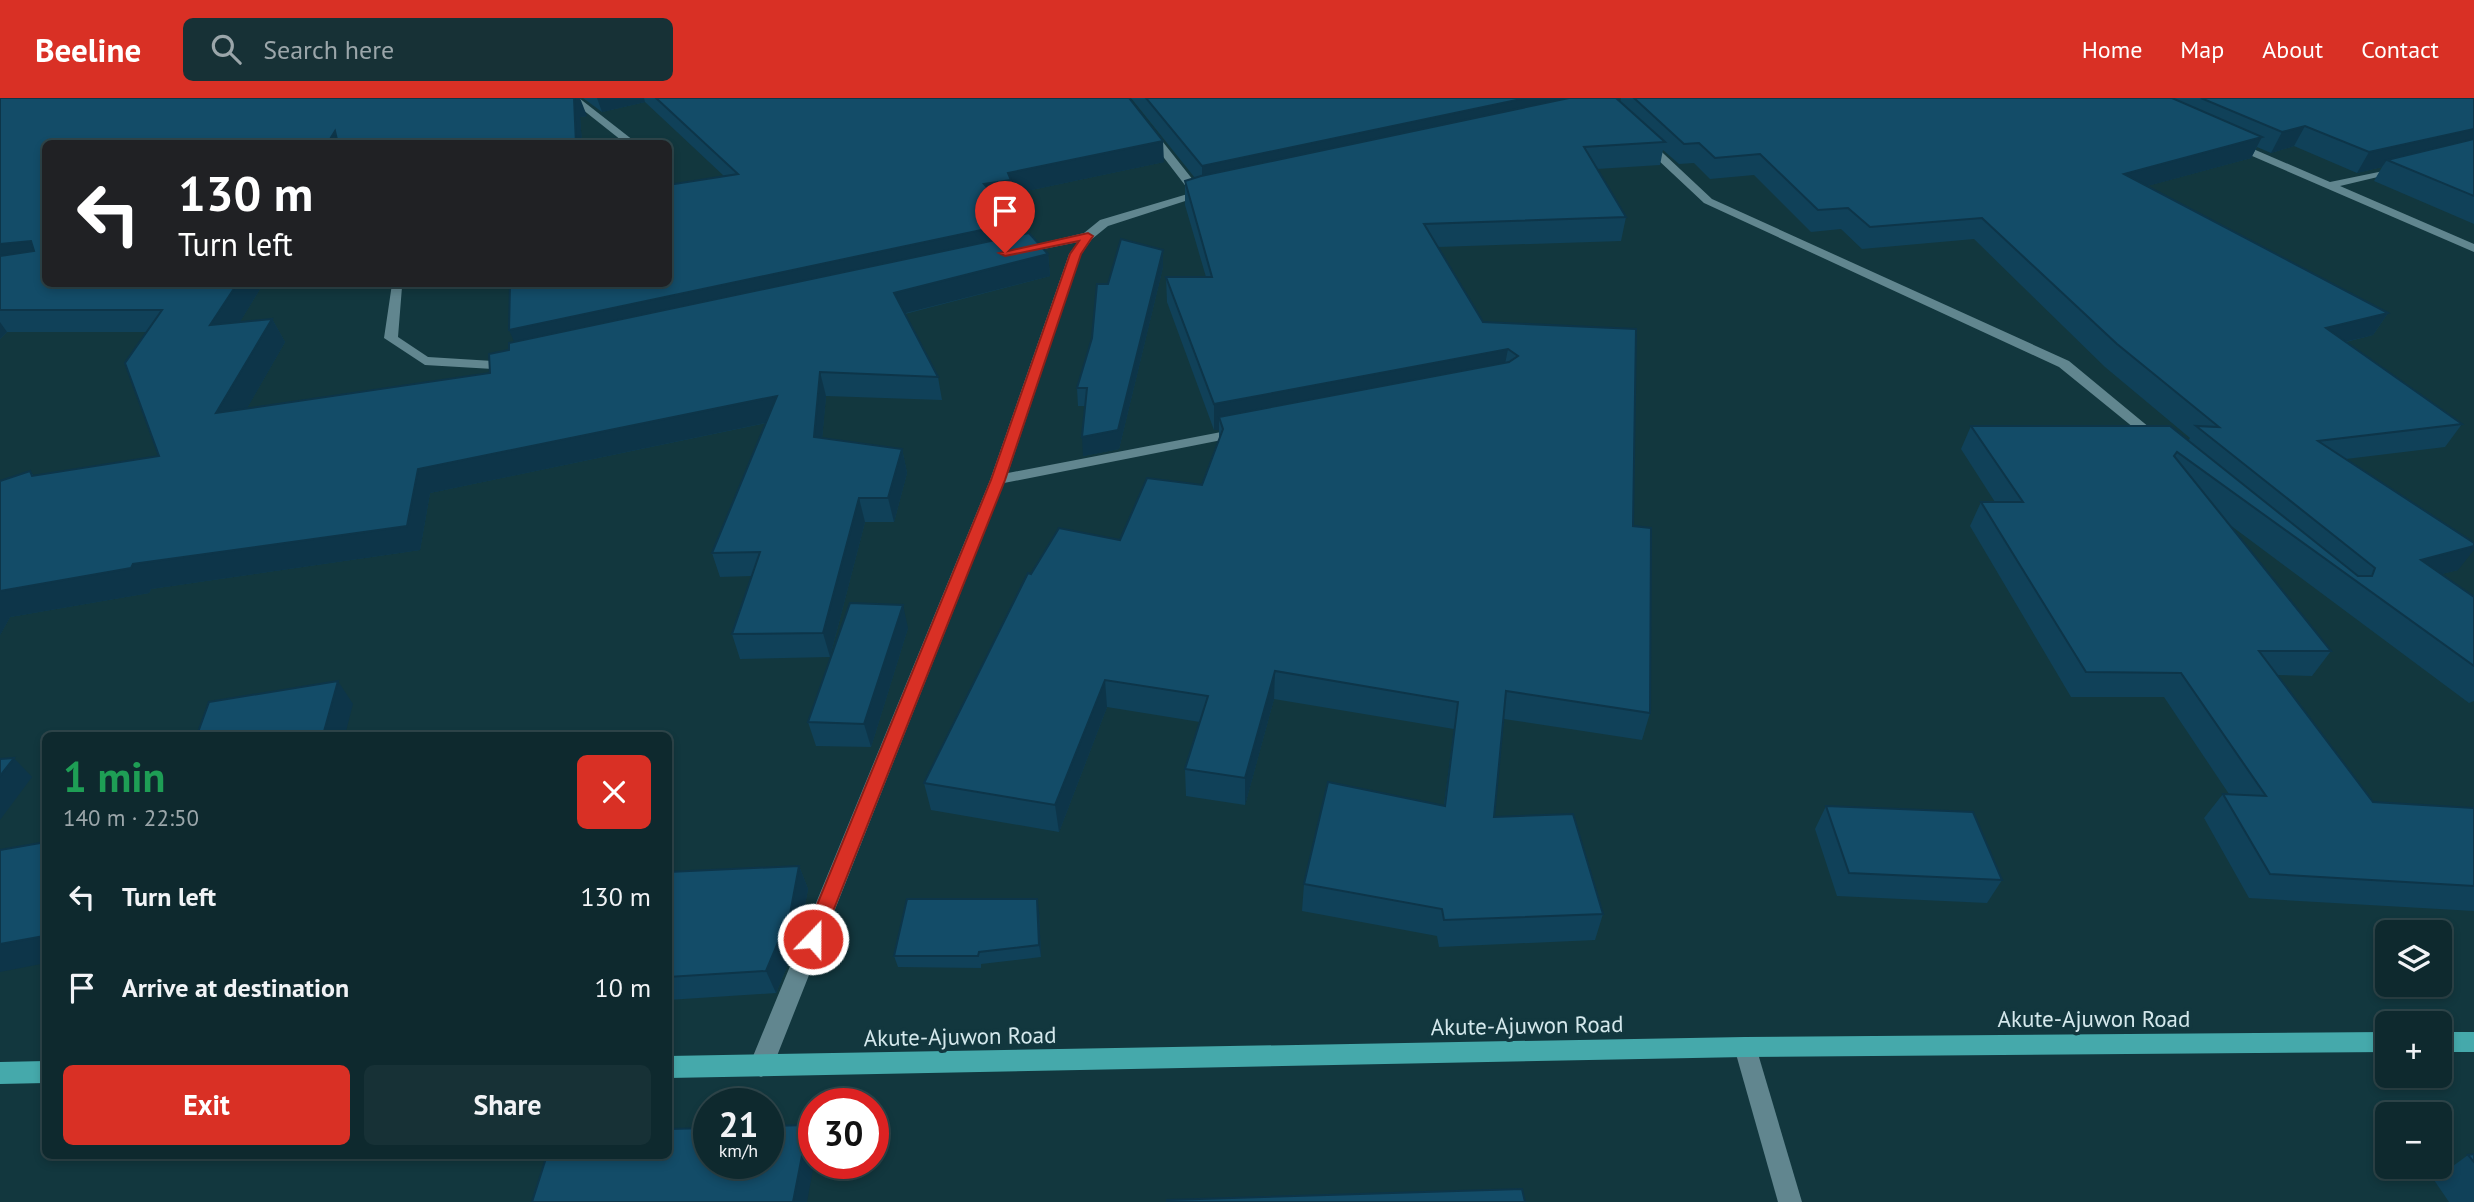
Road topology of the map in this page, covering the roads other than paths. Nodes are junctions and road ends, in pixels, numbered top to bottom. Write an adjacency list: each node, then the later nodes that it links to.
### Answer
1 (573, 98): 5 (street)
2 (1123, 98): 9 (street)
3 (1637, 135): 16 (street)
4 (2216, 136): 7 (street)
5 (628, 140)
6 (2407, 167): 7 (street)
7 (2327, 186): 11 (street)
8 (1225, 188): 9 (street)
9 (1198, 194): 10 (street)
10 (1088, 236): 12 (street); 17 (street)
11 (2474, 248)
12 (1005, 253)
13 (396, 287): 14 (street)
14 (532, 357)
15 (1258, 429): 17 (street)
16 (2169, 449)
17 (998, 480): 22 (street)
18 (2375, 1042): 21 (main road, Akute-Ajuwon Road)
19 (2452, 1042): 20 (main road)
20 (2474, 1042)
21 (1745, 1048): 22 (main road, Akute-Ajuwon Road); 26 (street)
22 (761, 1066): 23 (main road, Akute-Ajuwon Road)
23 (672, 1067)
24 (42, 1072): 25 (main road)
25 (0, 1073)
26 (1790, 1202)

